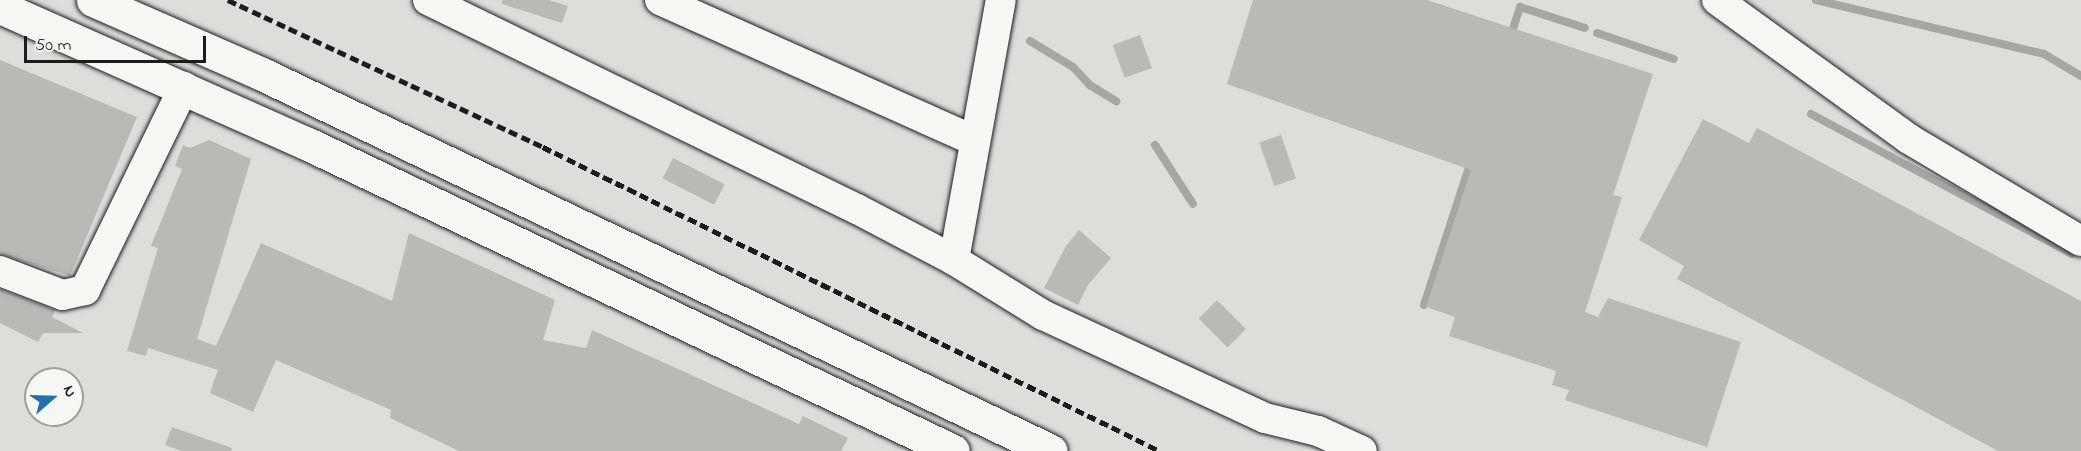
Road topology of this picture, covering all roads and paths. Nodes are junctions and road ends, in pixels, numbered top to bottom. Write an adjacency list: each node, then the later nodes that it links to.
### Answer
1 (93, 0): 14 (highway)
2 (660, 0): 8 (street)
3 (1001, 0): 8 (street)
4 (1717, 0): 9 (street)
5 (438, 2): 10 (street)
6 (0, 7): 7 (highway)
7 (184, 87): 11 (street); 13 (highway)
8 (975, 141): 10 (street)
9 (2081, 241)
10 (954, 260): 12 (street)
11 (0, 271)
12 (1327, 441): 15 (street)
13 (953, 451)
14 (1051, 451)
15 (1362, 451)

